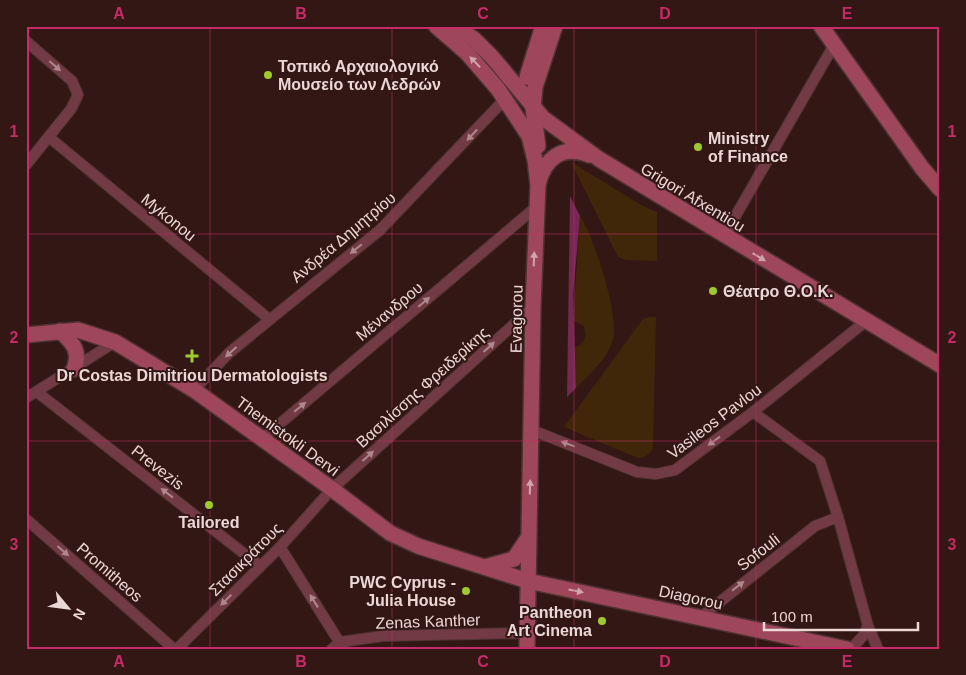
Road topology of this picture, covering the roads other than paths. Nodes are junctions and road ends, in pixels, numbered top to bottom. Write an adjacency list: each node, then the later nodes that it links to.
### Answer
1 (436, 26): 10 (street, Evagorou, one-way to 1)
2 (454, 26): 8 (street, Grigori Afxentiou)
3 (543, 26): 9 (street)
4 (555, 26): 11 (street)
5 (821, 26): 7 (street)
6 (26, 41): 13 (street, one-way to 13)
7 (834, 45): 17 (street); 19 (street)
8 (496, 61): 9 (street); 10 (street); 11 (street, Grigori Afxentiou)
9 (531, 62): 11 (street)
10 (506, 99): 12 (street, Evagorou); 21 (street, Ανδρέα Δημητρίου, one-way to 21)
11 (529, 103): 12 (street); 14 (street, Grigori Afxentiou); 16 (street)
12 (528, 136): 16 (street, Evagorou)
13 (50, 138): 15 (street); 21 (street, Mykonou)
14 (599, 159): 16 (street); 19 (street, Grigori Afxentiou)
15 (26, 166)
16 (537, 179): 18 (street, Evagorou)
17 (940, 189)
18 (536, 207): 20 (street, Evagorou, one-way to 18); 33 (street, Μένανδρου, one-way to 18)
19 (724, 236): 22 (street, Grigori Afxentiou, one-way to 22)
20 (533, 307): 32 (street, Evagorou); 34 (street, Βασιλίσσης Φρειδερίκης, one-way to 20)
21 (269, 319): 28 (street, Ανδρέα Δημητρίου, one-way to 28)
22 (866, 321): 26 (street, Grigori Afxentiou); 31 (street, Vasileos Pavlou)
23 (60, 331): 24 (street, Themistokli Dervi); 25 (street, Themistokli Dervi); 27 (street)
24 (26, 335)
25 (115, 342): 27 (street); 28 (street, Themistokli Dervi)
26 (940, 365)
27 (74, 369): 29 (street)
28 (194, 390): 33 (street, Themistokli Dervi)
29 (37, 392): 30 (street); 39 (street, Prevezis, one-way to 29)
30 (26, 398)
31 (754, 412): 32 (street, Vasileos Pavlou, one-way to 32); 35 (street)
32 (532, 430): 37 (street, Evagorou, one-way to 32)
33 (262, 438): 34 (street, Themistokli Dervi)
34 (332, 489): 38 (street, Στασικράτους); 40 (street, Themistokli Dervi)
35 (838, 517): 42 (street, Sofouli, one-way to 35); 43 (street)
36 (26, 519): 47 (street, Promitheos, one-way to 47)
37 (529, 536): 40 (street); 41 (street, Evagorou)
38 (280, 547): 39 (street, Στασικράτους); 45 (street, one-way to 38)
39 (260, 566): 47 (street, Στασικράτους, one-way to 47)
40 (485, 567): 41 (street, Themistokli Dervi)
41 (528, 581): 42 (street, Diagorou, one-way to 42); 44 (street, Evagorou)
42 (701, 617): 46 (street, Diagorou)
43 (868, 626): 46 (street); 48 (street)
44 (527, 641): 45 (street, Zenas Kanther)
45 (338, 647)
46 (844, 648)
47 (176, 649)
48 (878, 649)

